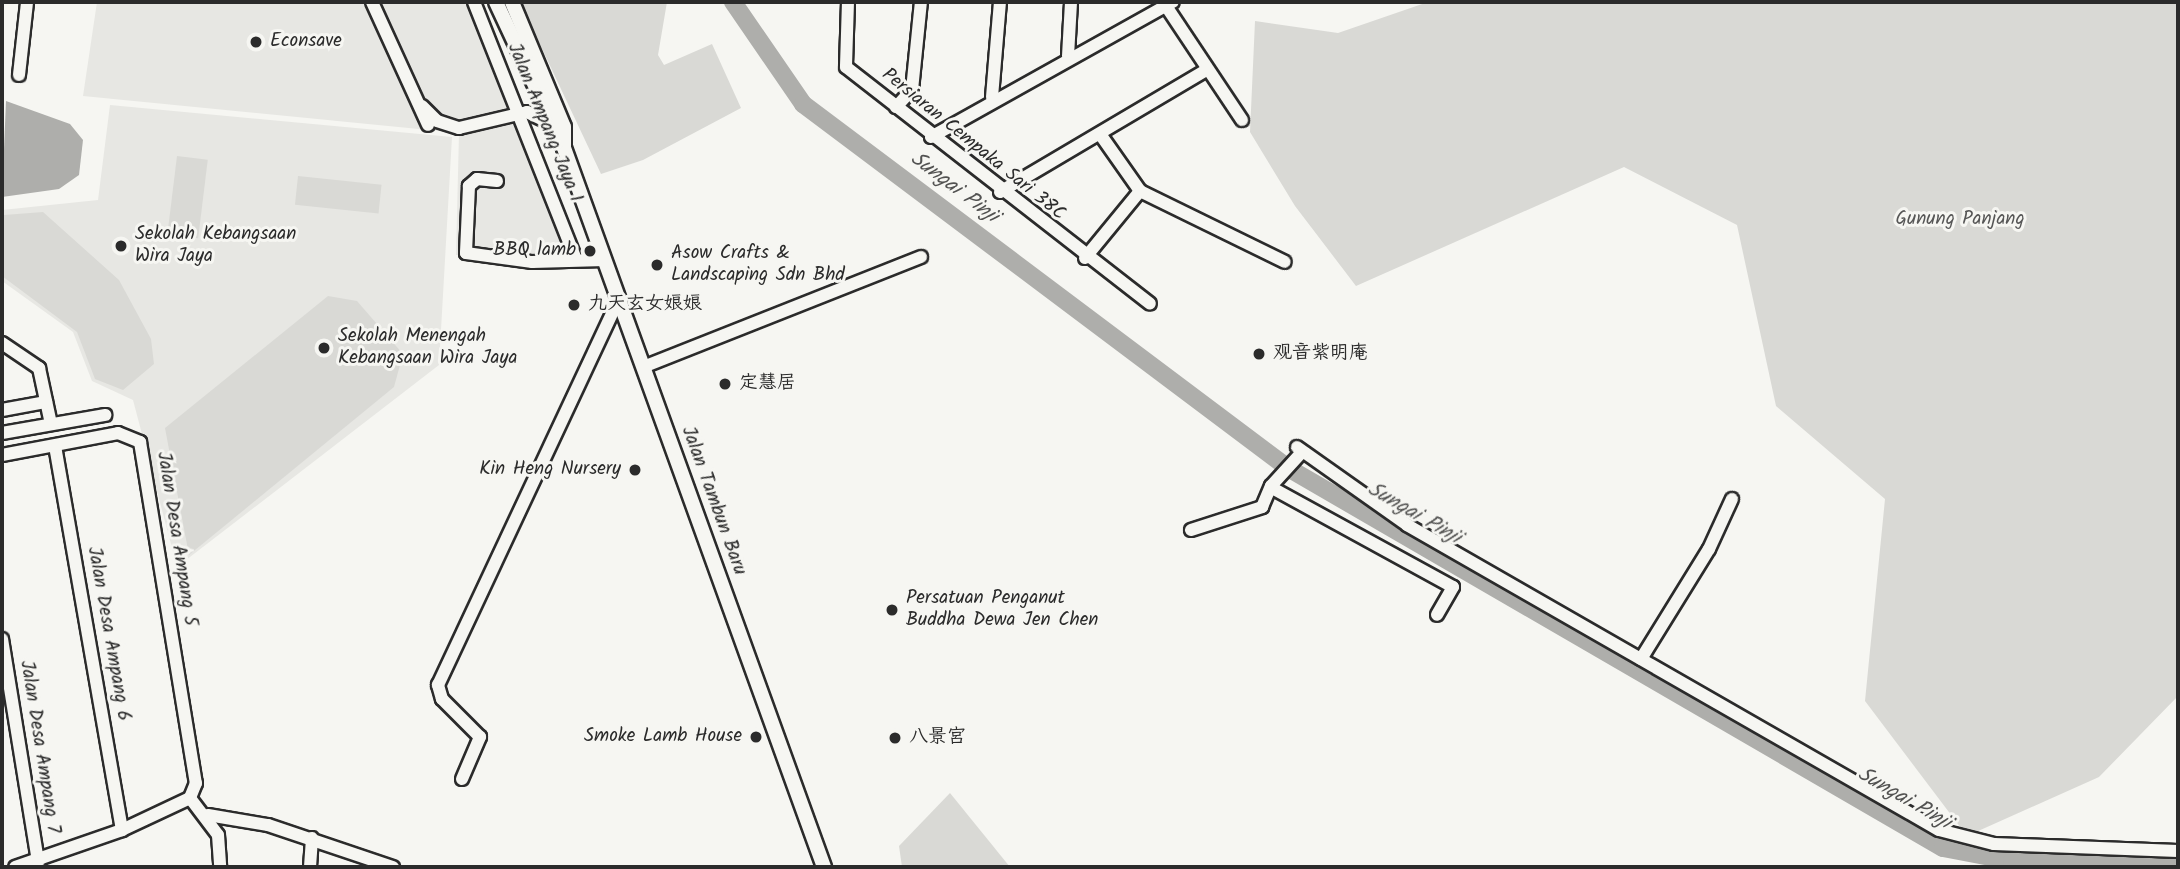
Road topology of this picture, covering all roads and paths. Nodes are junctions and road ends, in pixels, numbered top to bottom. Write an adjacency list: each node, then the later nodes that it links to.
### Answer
1 (27, 2): 13 (street)
2 (372, 2): 16 (street)
3 (474, 2): 18 (street, Jalan Ampang Jaya 1)
4 (496, 2): 14 (main road, Jalan Tambun Baru)
5 (512, 2): 24 (main road, Jalan Tambun Baru)
6 (848, 2): 17 (street, Persiaran Cempaka Sari 38C)
7 (921, 2): 17 (street)
8 (1000, 2): 15 (street)
9 (1072, 2): 11 (street)
10 (1169, 4): 11 (street); 12 (street)
11 (1068, 56): 15 (street)
12 (1206, 70): 19 (street); 22 (street)
13 (19, 75)
14 (531, 77): 18 (street); 20 (main road, Jalan Tambun Baru)
15 (992, 97): 23 (street)
16 (422, 106): 18 (street); 21 (street)
17 (897, 107): 23 (street, Persiaran Cempaka Sari 38C)
18 (525, 112): 20 (street); 30 (street, Jalan Ampang Jaya 1)
19 (1242, 120)
20 (550, 123): 24 (main road, Jalan Tambun Baru)
21 (428, 125)
22 (1100, 134): 26 (street); 27 (street)
23 (931, 136): 27 (street, Persiaran Cempaka Sari 38C)
24 (564, 148): 31 (main road, Jalan Tambun Baru)
25 (497, 181): 30 (street)
26 (1140, 191): 29 (street); 32 (street)
27 (1000, 192): 29 (street, Persiaran Cempaka Sari 38C)
28 (922, 257): 36 (street)
29 (1085, 258): 34 (street, Persiaran Cempaka Sari 38C)
30 (576, 259): 31 (street)
31 (605, 260): 33 (main road, Jalan Tambun Baru)
32 (1286, 262)
33 (618, 300): 36 (main road, Jalan Tambun Baru); 52 (street)
34 (1150, 304)
35 (2, 343): 37 (street)
36 (643, 367): 63 (main road, Jalan Tambun Baru)
37 (46, 402): 38 (street); 41 (street)
38 (2, 410)
39 (105, 415): 40 (street)
40 (74, 421): 41 (street); 43 (street)
41 (51, 424): 42 (street)
42 (2, 433)
43 (78, 442): 44 (street, Jalan Desa Ampang 5); 53 (street, Jalan Desa Ampang 5)
44 (55, 446): 45 (street, Jalan Desa Ampang 5); 55 (street, Jalan Desa Ampang 6)
45 (2, 455)
46 (1276, 483): 48 (street); 49 (street); 51 (street)
47 (1732, 499): 51 (street)
48 (1191, 530)
49 (1437, 615)
50 (2, 639): 58 (street, Jalan Desa Ampang 7)
51 (1641, 659): 57 (street)
52 (462, 779)
53 (190, 798): 54 (street); 55 (street)
54 (208, 815): 56 (street); 60 (street)
55 (122, 830): 58 (street)
56 (312, 838): 61 (street); 62 (street)
57 (2178, 851)
58 (38, 862): 59 (street)
59 (15, 867)
60 (219, 867)
61 (310, 867)
62 (393, 867)
63 (824, 867)

